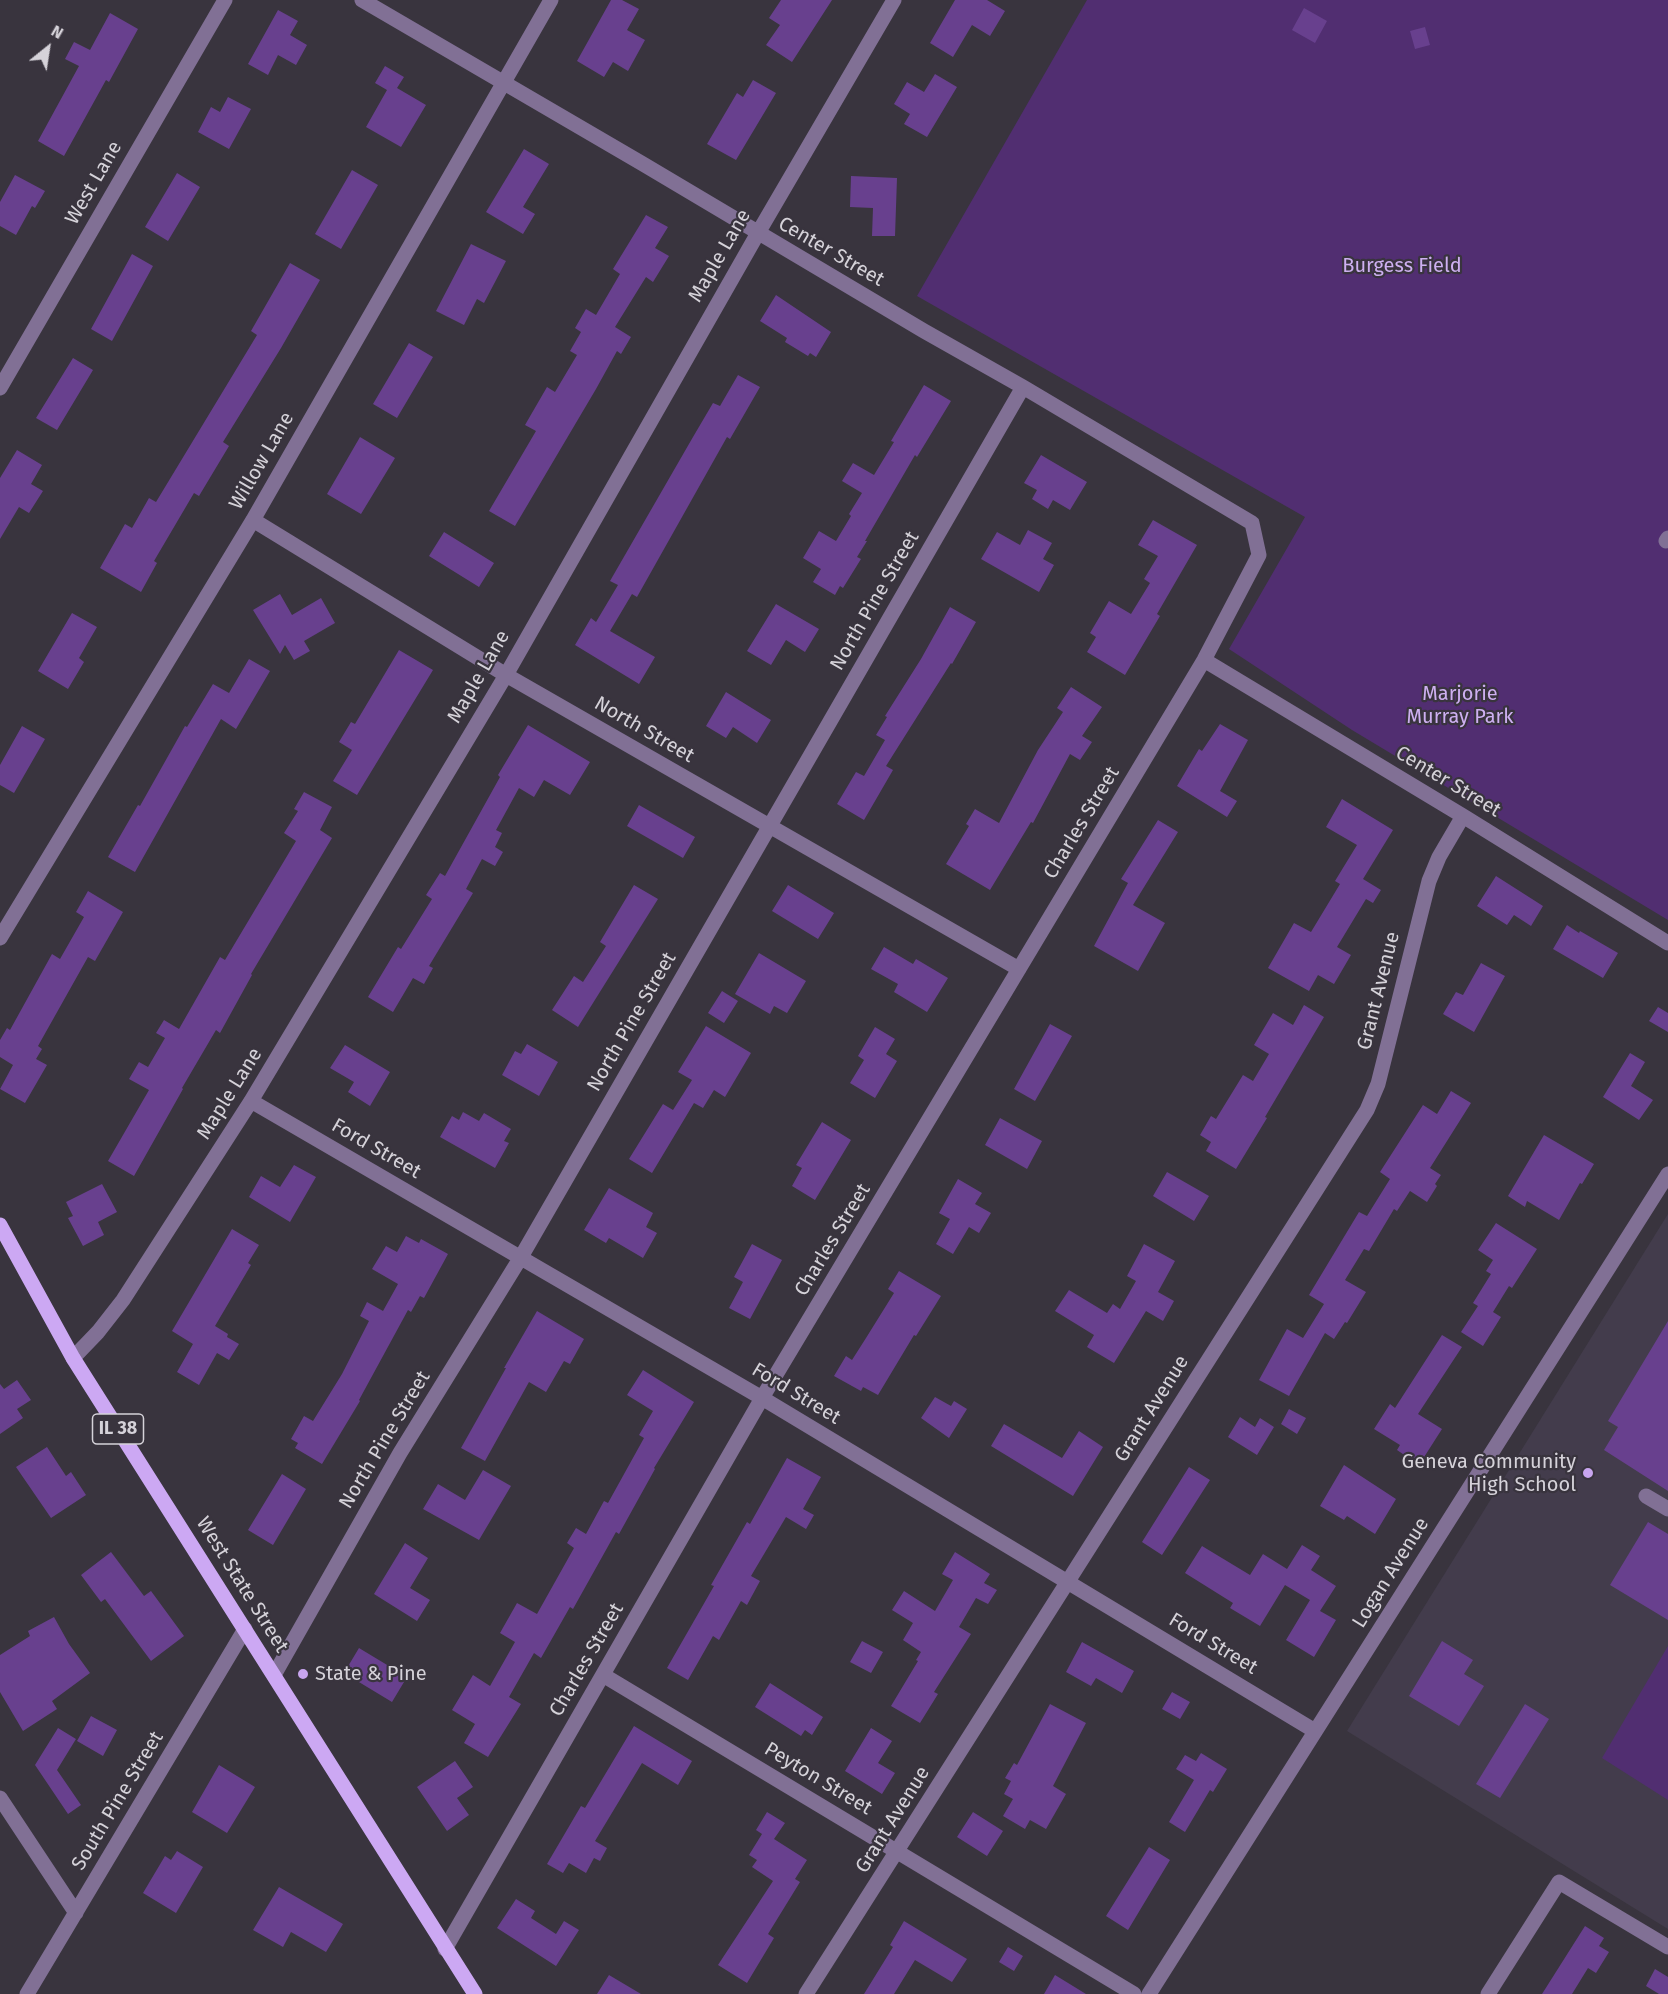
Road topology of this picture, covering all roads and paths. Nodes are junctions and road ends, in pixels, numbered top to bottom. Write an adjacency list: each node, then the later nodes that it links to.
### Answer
1 (225, 0): 8 (street, West Lane)
2 (362, 0): 5 (street, Center Street)
3 (551, 0): 5 (street, Willow Lane)
4 (894, 0): 6 (street, Maple Lane)
5 (502, 82): 6 (street, Center Street); 9 (street, Willow Lane)
6 (758, 233): 7 (street, Center Street); 12 (street, Maple Lane)
7 (1023, 387): 10 (street, Center Street); 14 (street, North Pine Street)
8 (0, 388)
9 (253, 520): 12 (street, North Street); 15 (street, Willow Lane)
10 (1259, 555): 11 (street, Charles Street)
11 (1204, 660): 13 (street, Center Street); 17 (street, Charles Street)
12 (506, 675): 14 (street, North Street); 18 (street, Maple Lane)
13 (1463, 816): 16 (street, Center Street); 26 (street, Grant Avenue)
14 (769, 827): 17 (street, North Street); 21 (street, North Pine Street)
15 (0, 938)
16 (1668, 943)
17 (1019, 969): 23 (street, Charles Street)
18 (251, 1101): 21 (street, Ford Street); 22 (street, Maple Lane)
19 (1668, 1174): 30 (street, Logan Avenue)
20 (0, 1225): 22 (main road, West State Street / IL 38)
21 (521, 1257): 23 (street, Ford Street); 28 (street, North Pine Street)
22 (73, 1358): 27 (main road, West State Street / IL 38)
23 (762, 1398): 26 (street, Ford Street); 29 (street, Charles Street)
24 (1646, 1496): 25 (street)
25 (1668, 1509)
26 (1068, 1581): 30 (street, Ford Street); 32 (street, Grant Avenue)
27 (244, 1629): 28 (main road, West State Street / IL 38); 33 (street, South Pine Street)
28 (274, 1675): 35 (main road, West State Street / IL 38)
29 (603, 1675): 32 (street, Peyton Street); 35 (street, Charles Street)
30 (1315, 1731): 40 (street, Logan Avenue)
31 (0, 1798): 33 (street)
32 (898, 1852): 38 (street, Grant Avenue); 39 (street, Peyton Street)
33 (76, 1913): 36 (street, South Pine Street)
34 (1668, 1947): 41 (street)
35 (445, 1949): 37 (main road, West State Street / IL 38)
36 (27, 1994)
37 (475, 1994)
38 (806, 1994)
39 (1134, 1994)
40 (1149, 1994)
41 (1488, 1994)

